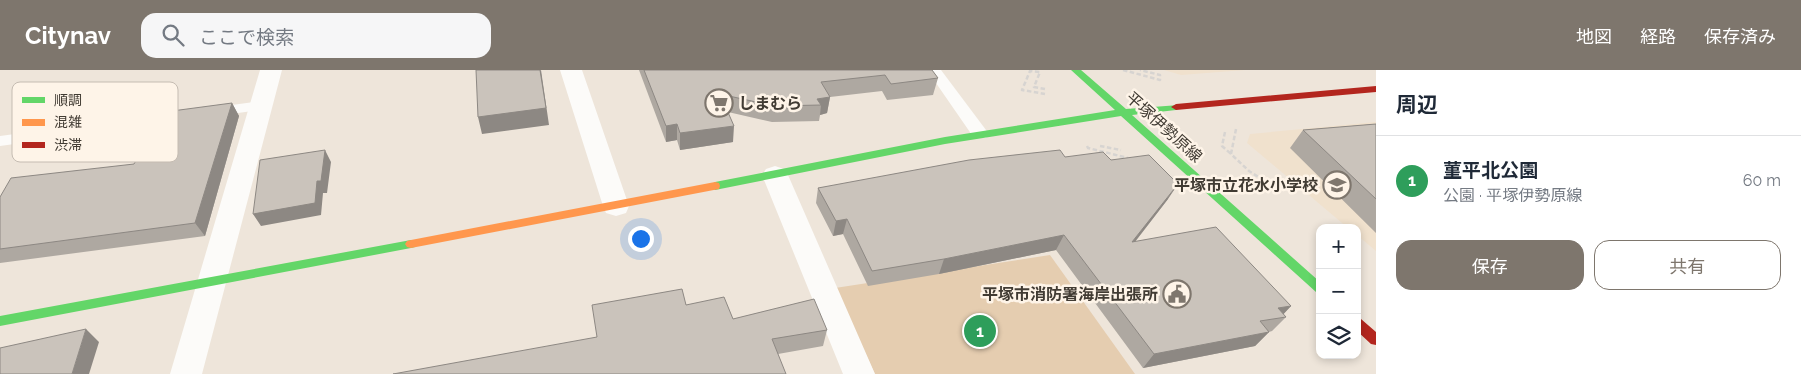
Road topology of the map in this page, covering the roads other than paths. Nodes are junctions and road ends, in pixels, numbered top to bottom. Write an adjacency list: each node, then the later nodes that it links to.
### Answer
1 (271, 70): 6 (street)
2 (571, 70): 11 (street)
3 (934, 70): 9 (lane)
4 (1076, 70): 7 (street, 平塚伊勢原線)
5 (1376, 89): 7 (street)
6 (261, 106): 8 (lane); 12 (street)
7 (1124, 112): 9 (street); 13 (street, 平塚伊勢原線)
8 (178, 117)
9 (980, 134): 10 (street)
10 (775, 175): 11 (street); 18 (street)
11 (616, 206): 12 (street)
12 (212, 282): 14 (street); 17 (street)
13 (1316, 285)
14 (0, 321)
15 (1361, 327): 16 (street)
16 (1376, 340)
17 (186, 374)
18 (859, 374)

